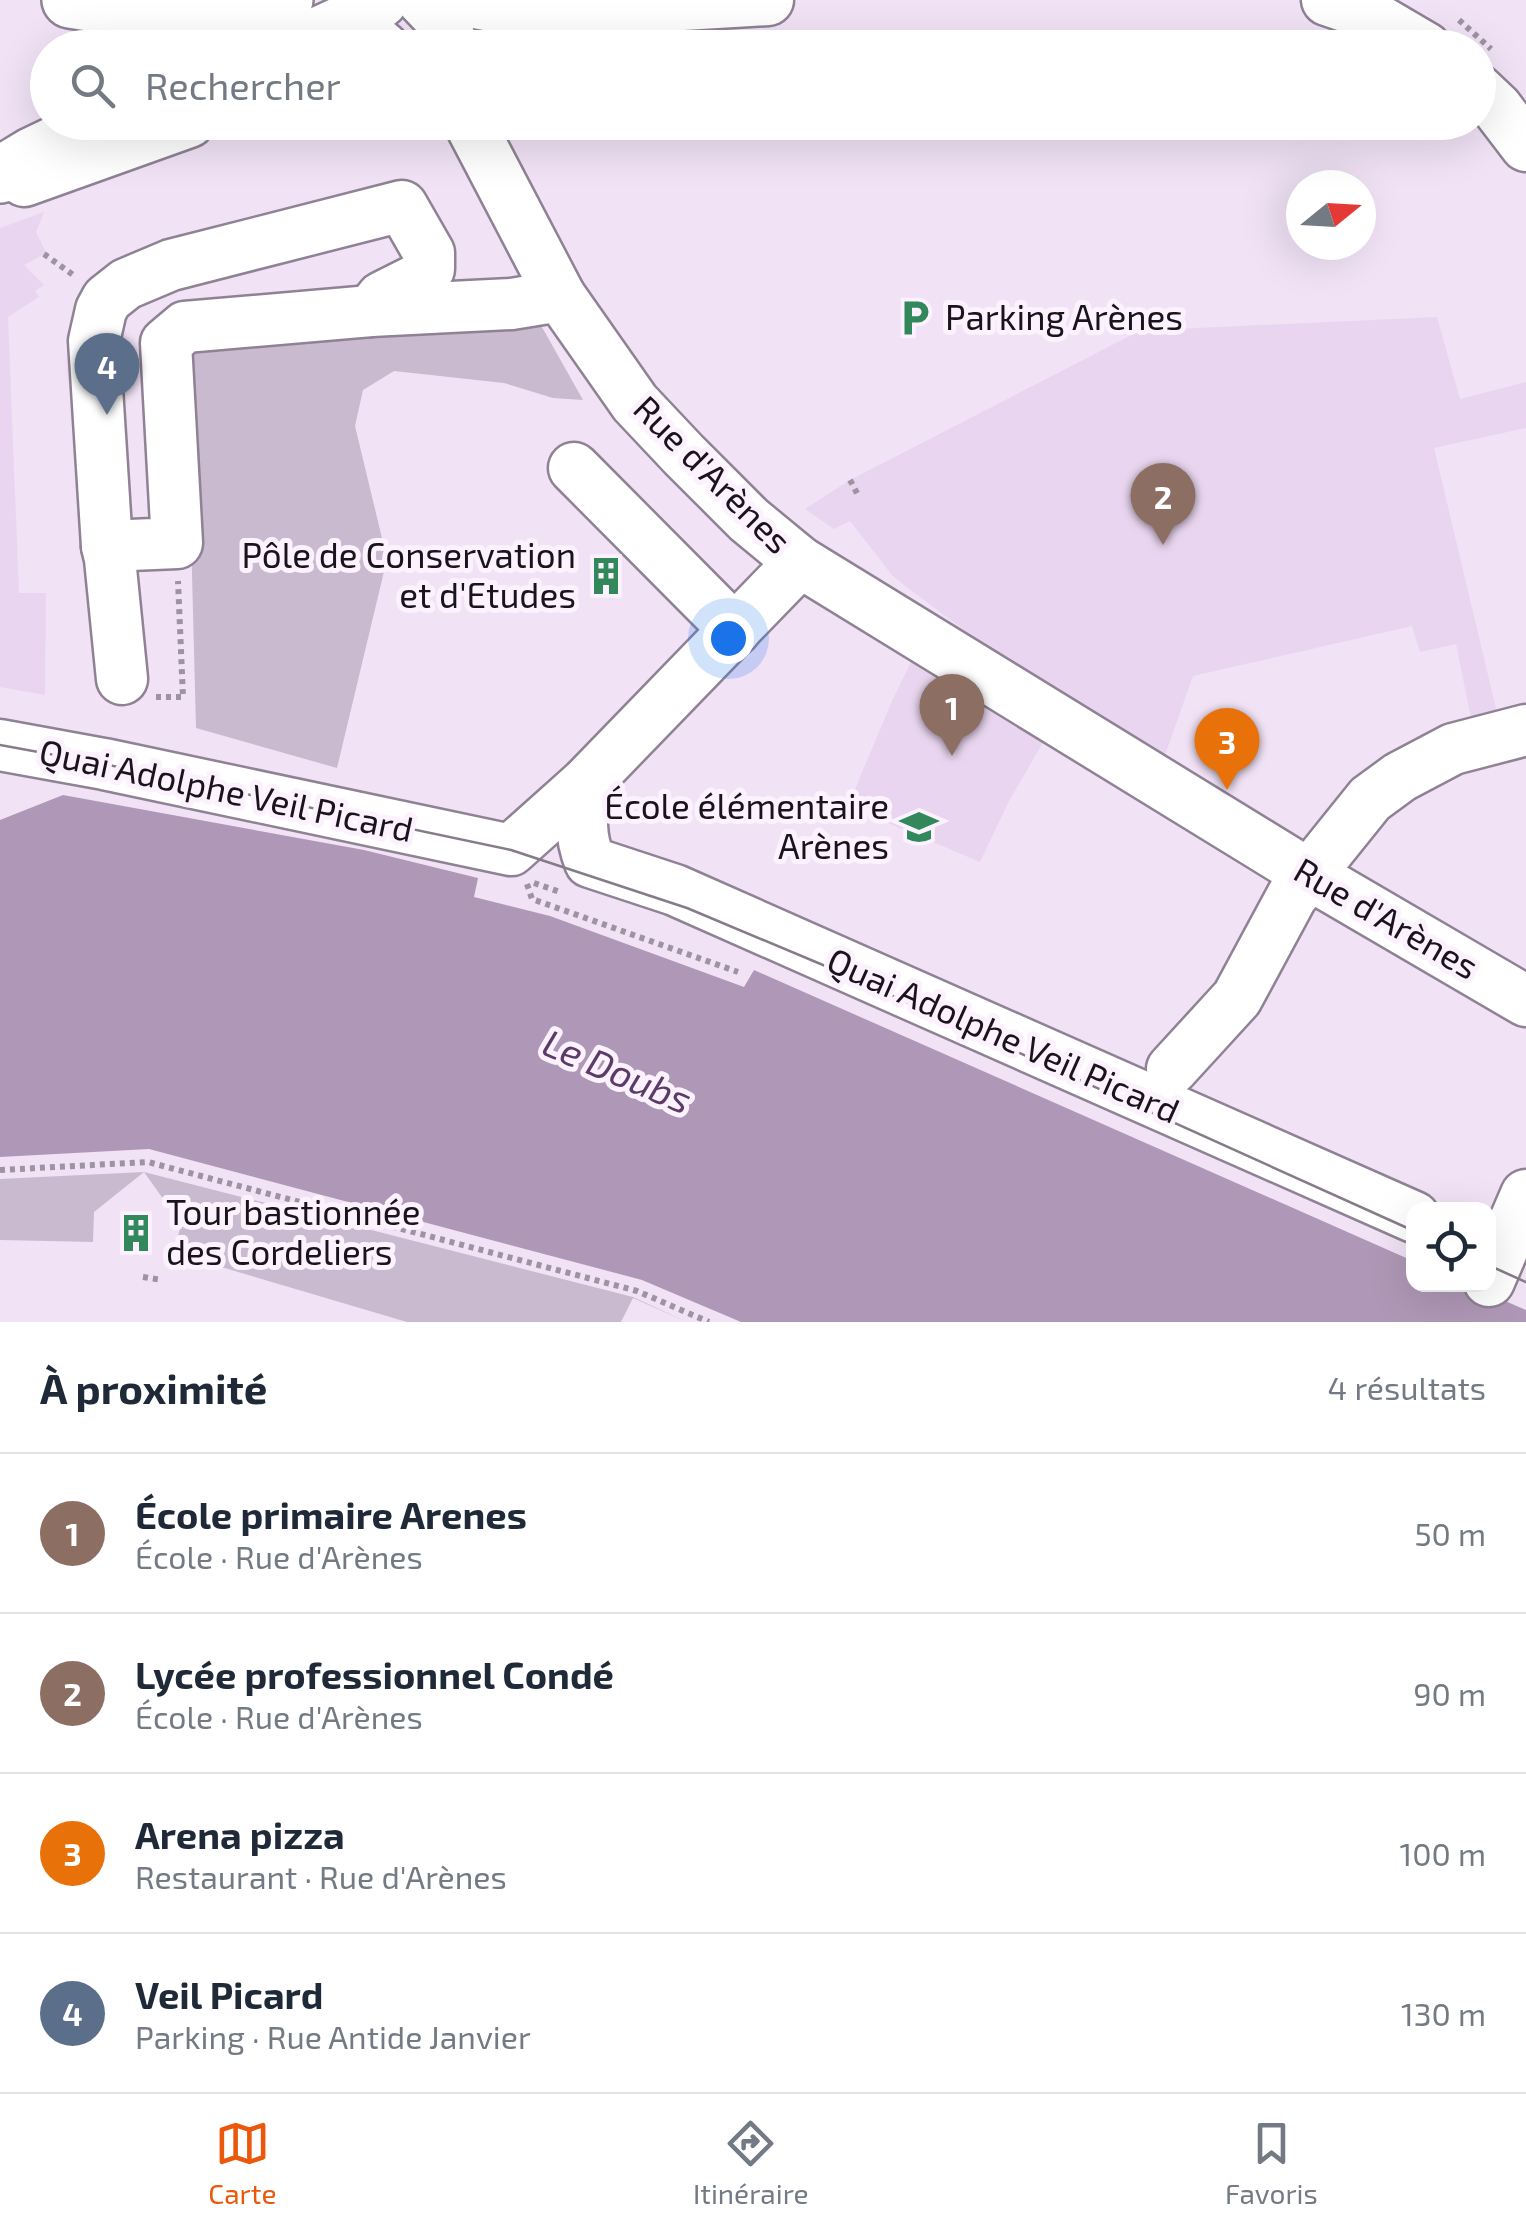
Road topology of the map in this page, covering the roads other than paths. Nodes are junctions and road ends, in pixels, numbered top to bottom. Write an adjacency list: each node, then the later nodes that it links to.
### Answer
1 (70, 0): 2 (main road)
2 (285, 0)
3 (422, 0): 7 (street)
4 (460, 0): 5 (street)
5 (768, 0)
6 (1328, 0): 8 (street)
7 (447, 30)
8 (1430, 30)
9 (1496, 102): 13 (street)
10 (64, 140): 14 (main road)
11 (138, 140): 15 (street)
12 (479, 140): 16 (street, Rue d'Arènes)
13 (1526, 146)
14 (0, 175)
15 (0, 189)
16 (560, 296): 17 (street); 20 (street, Rue d'Arènes)
17 (371, 310): 19 (street); 19 (street)
18 (574, 468): 21 (street)
19 (107, 546): 22 (street)
20 (800, 562): 21 (street); 26 (street, Rue d'Arènes)
21 (735, 630): 25 (street)
22 (136, 688)
23 (1526, 730): 26 (street)
24 (0, 745): 25 (street, Quai Adolphe Veil Picard)
25 (586, 782): 30 (street, Quai Adolphe Veil Picard)
26 (1309, 874): 27 (street, Rue d'Arènes); 28 (street)
27 (1526, 1001)
28 (1172, 1070)
29 (1526, 1195): 31 (street)
30 (1406, 1213)
31 (1499, 1267)

